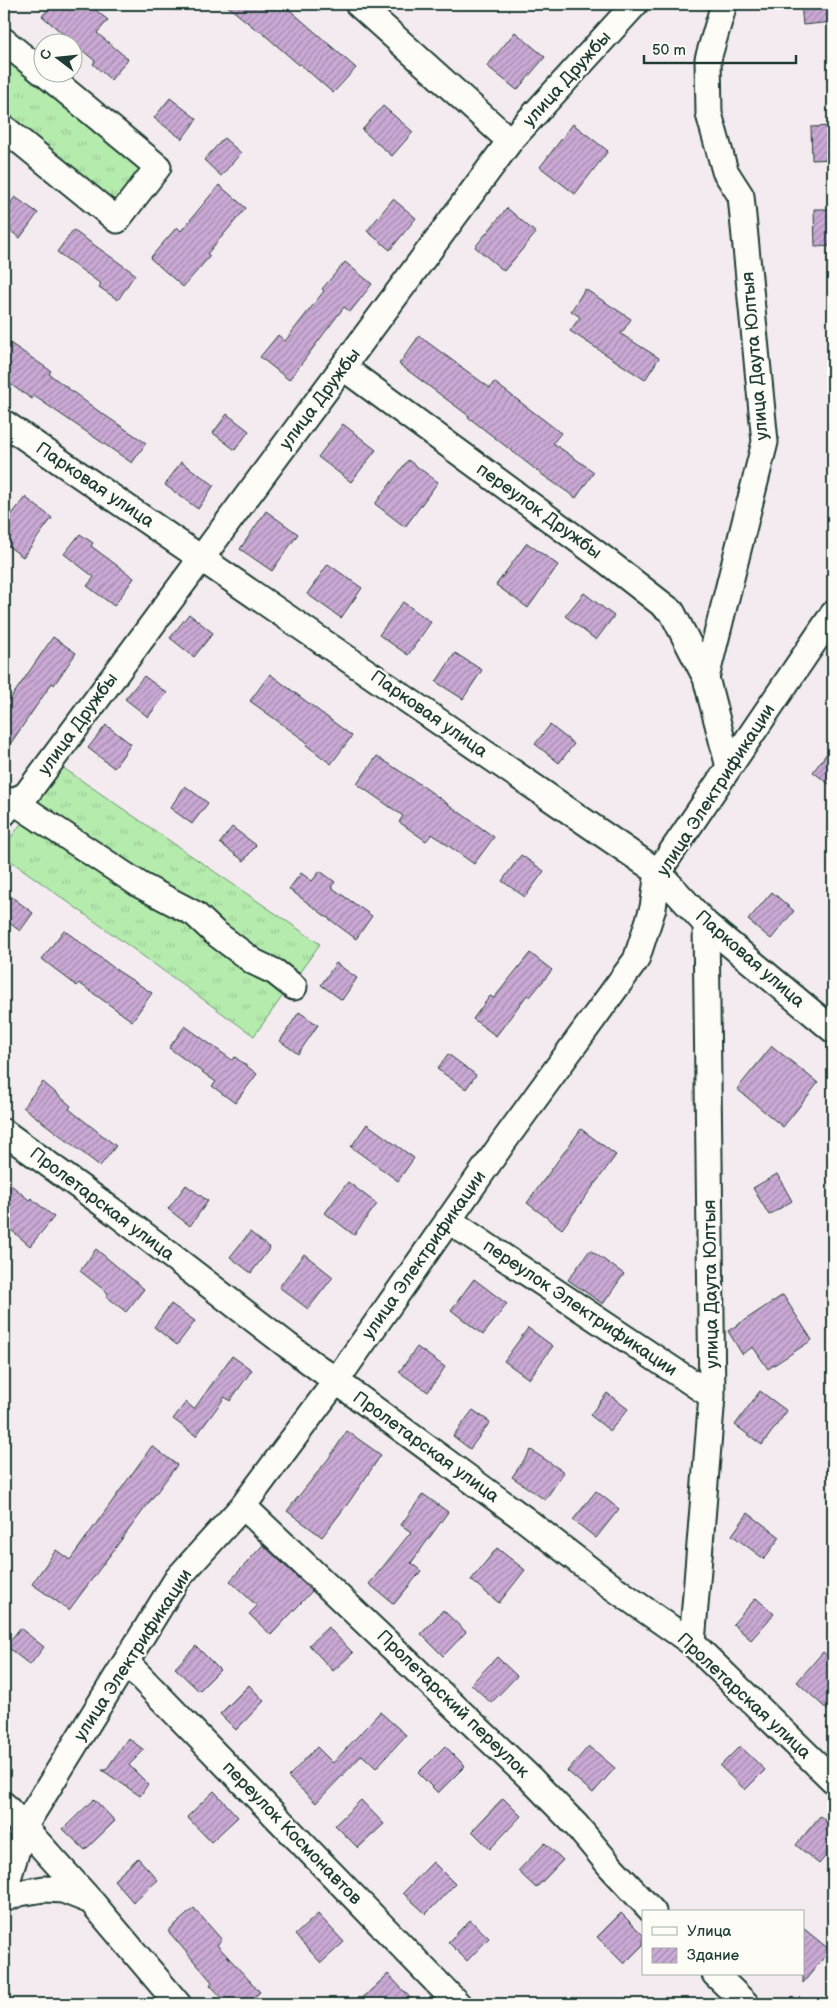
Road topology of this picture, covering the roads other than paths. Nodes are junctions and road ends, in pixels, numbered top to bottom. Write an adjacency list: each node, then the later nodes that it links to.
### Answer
1 (358, 4): 8 (street)
2 (635, 4): 8 (street, улица Дружбы)
3 (724, 4): 13 (street, улица Даута Юлтыя)
4 (4, 41): 5 (street)
5 (32, 63)
6 (55, 82): 7 (street)
7 (4, 128)
8 (510, 141): 9 (street, улица Дружбы)
9 (344, 368): 11 (street, улица Дружбы); 13 (street, переулок Дружбы)
10 (4, 423): 11 (street, Парковая улица)
11 (201, 557): 15 (street, улица Дружбы); 16 (street, Парковая улица)
12 (833, 614): 14 (street, улица Электрификации)
13 (706, 678): 14 (street, улица Даута Юлтыя)
14 (728, 767): 16 (street, улица Электрификации)
15 (9, 807): 18 (street, улица Дружбы)
16 (658, 872): 17 (street, Парковая улица); 21 (street, улица Электрификации)
17 (706, 924): 19 (street, Парковая улица); 23 (street, улица Даута Юлтыя)
18 (294, 987)
19 (833, 1030)
20 (4, 1132): 22 (street, Пролетарская улица)
21 (448, 1220): 22 (street, улица Электрификации); 23 (street, переулок Электрификации)
22 (336, 1381): 24 (street, улица Электрификации); 25 (street, Пролетарская улица)
23 (712, 1396): 25 (street, улица Даута Юлтыя)
24 (243, 1506): 26 (street, улица Электрификации); 33 (street, Пролетарский переулок)
25 (692, 1643): 27 (street, Пролетарская улица)
26 (126, 1662): 29 (street, улица Электрификации); 36 (street, переулок Космонавтов)
27 (833, 1780)
28 (4, 1805): 29 (street)
29 (24, 1827): 30 (street, улица Электрификации); 32 (street)
30 (4, 1891)
31 (4, 1900): 32 (street)
32 (91, 1901): 35 (street)
33 (651, 1910)
34 (717, 1976): 37 (street)
35 (178, 2004)
36 (458, 2004)
37 (746, 2004)

